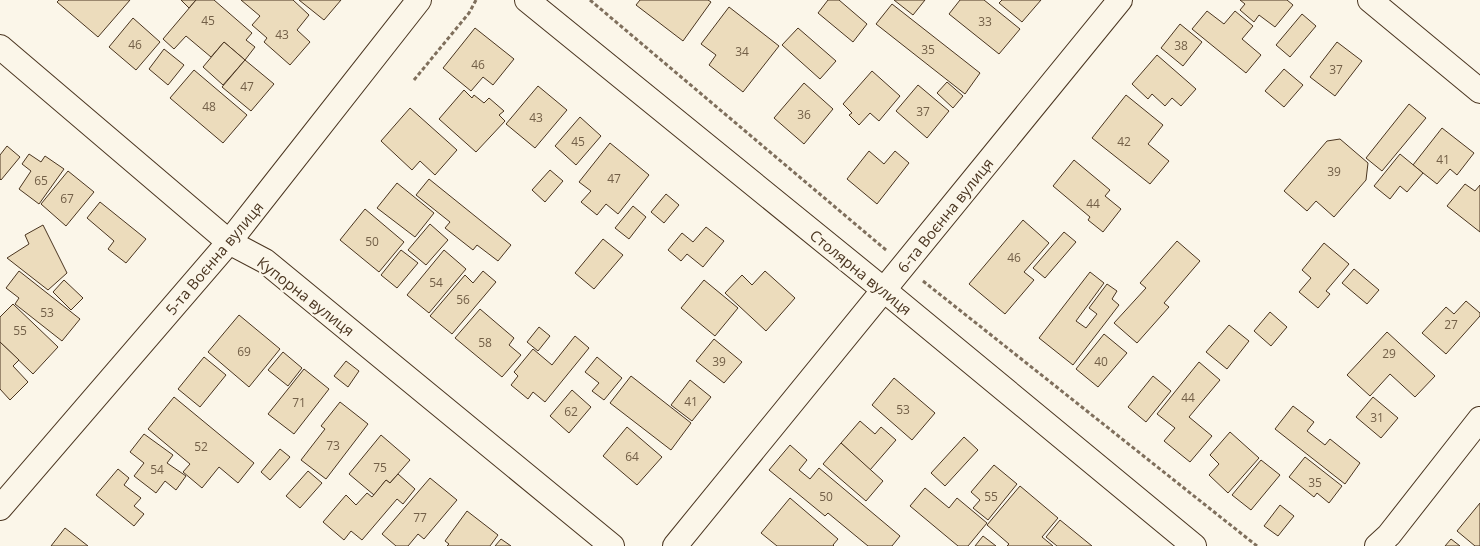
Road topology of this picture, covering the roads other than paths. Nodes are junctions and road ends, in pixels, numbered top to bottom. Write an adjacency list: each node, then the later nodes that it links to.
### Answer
1 (419, 0): 7 (street, 5-та Воєнна вулиця)
2 (527, 0): 8 (street, Столярна вулиця)
3 (1120, 0): 8 (street, 6-та Воєнна вулиця)
4 (1370, 0): 6 (street)
5 (0, 47): 7 (street, Купорна вулиця)
6 (1480, 91)
7 (230, 242): 10 (street, 5-та Воєнна вулиця); 11 (street, Купорна вулиця)
8 (884, 290): 12 (street, 6-та Воєнна вулиця); 13 (street, Столярна вулиця)
9 (1480, 419): 14 (street)
10 (0, 508)
11 (612, 546)
12 (675, 546)
13 (1194, 546)
14 (1376, 546)

